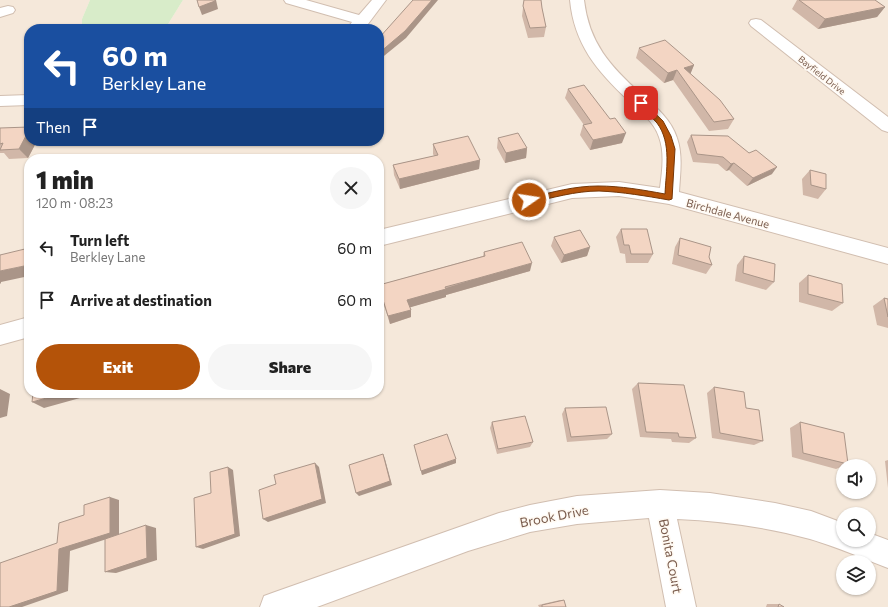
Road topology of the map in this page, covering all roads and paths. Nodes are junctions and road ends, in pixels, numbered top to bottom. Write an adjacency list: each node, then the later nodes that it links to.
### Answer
1 (291, 0): 5 (street)
2 (379, 0): 6 (street)
3 (577, 0): 10 (street)
4 (756, 23): 9 (street, Bayfield Drive)
5 (356, 24)
6 (360, 24)
7 (24, 100): 8 (street)
8 (0, 101)
9 (888, 126)
10 (669, 197): 11 (street, Birchdale Avenue); 12 (street, Birchdale Avenue)
11 (384, 237)
12 (888, 256)
13 (24, 328): 14 (street)
14 (0, 335)
15 (660, 504): 16 (street, Brook Drive); 19 (street, Brook Drive); 21 (street, Bonita Court)
16 (836, 535)
17 (870, 547): 18 (street)
18 (888, 554)
19 (310, 601): 20 (street, Brook Drive)
20 (275, 607)
21 (681, 607)

